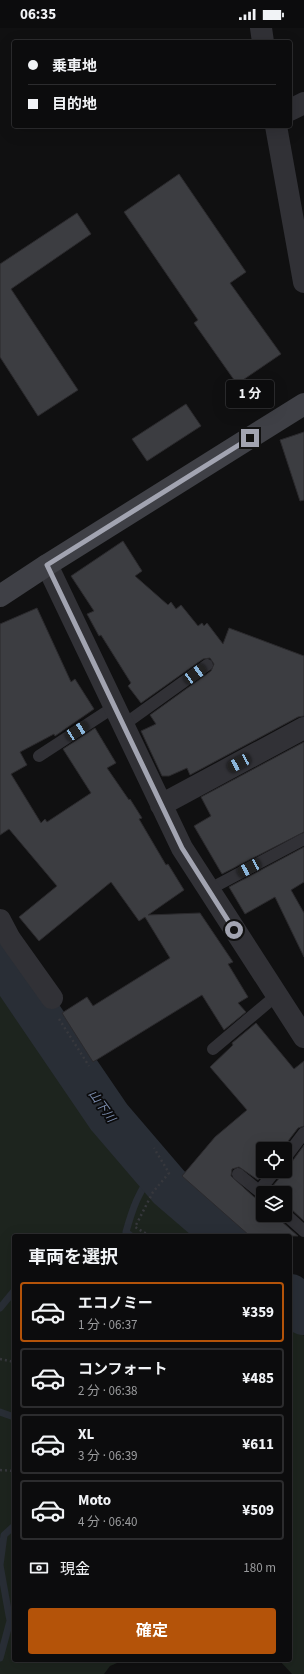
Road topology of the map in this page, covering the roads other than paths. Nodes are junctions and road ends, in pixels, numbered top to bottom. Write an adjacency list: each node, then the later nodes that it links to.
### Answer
1 (261, 28): 2 (street)
2 (263, 40)
3 (304, 103): 4 (street)
4 (292, 109)
5 (276, 128): 6 (street)
6 (304, 282)
7 (304, 404): 8 (street)
8 (47, 565): 9 (street); 11 (street)
9 (0, 596)
10 (207, 665): 11 (lane)
11 (118, 716): 13 (lane); 14 (street)
12 (304, 728): 14 (street)
13 (40, 756)
14 (161, 805): 16 (street)
15 (304, 839): 16 (lane)
16 (208, 890): 18 (street)
17 (0, 920): 19 (street)
18 (277, 995): 20 (street); 21 (lane)
19 (52, 998)
20 (304, 1037)
21 (213, 1048)
22 (304, 1133): 23 (lane)
23 (292, 1149)
24 (238, 1174): 25 (lane)
25 (256, 1189)
26 (292, 1220): 27 (lane)
27 (304, 1231)

